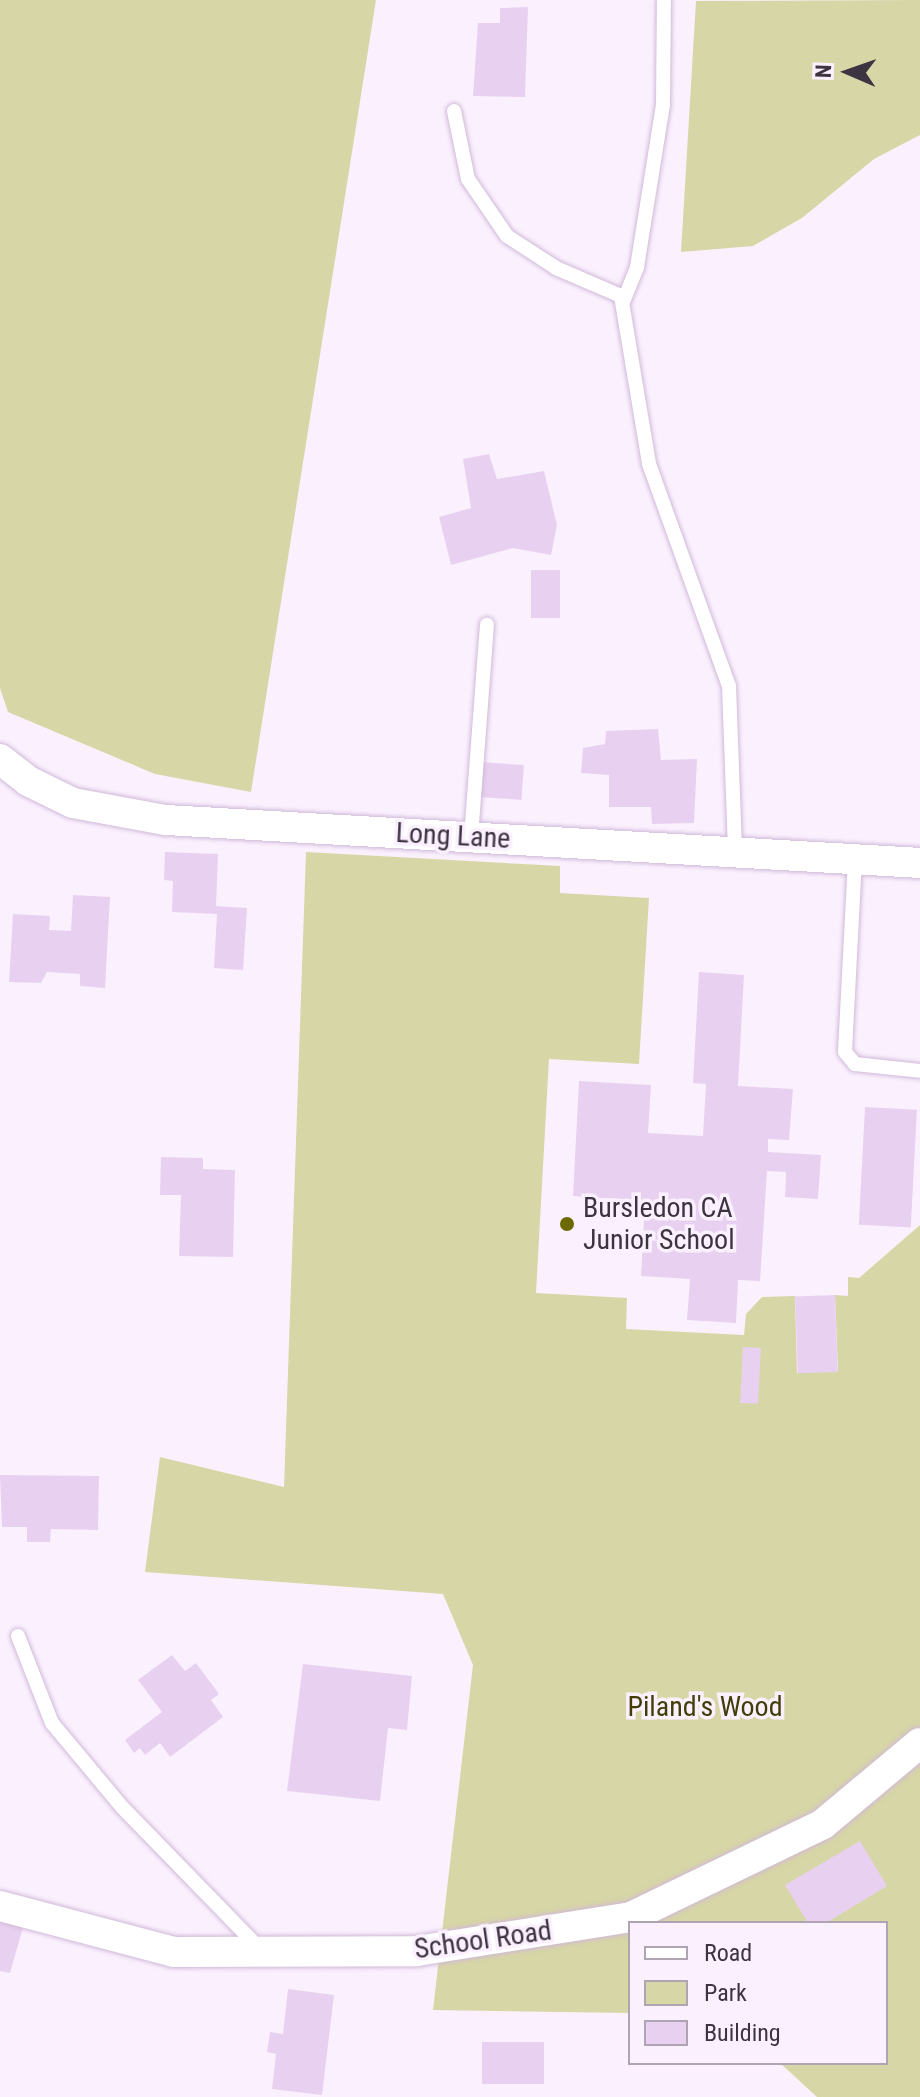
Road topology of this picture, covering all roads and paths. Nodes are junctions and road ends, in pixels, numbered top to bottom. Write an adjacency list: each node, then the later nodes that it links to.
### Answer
1 (664, 0): 3 (lane)
2 (454, 111): 3 (lane)
3 (623, 302): 7 (lane)
4 (487, 625): 6 (lane)
5 (0, 759): 6 (street, Long Lane)
6 (471, 837): 7 (street, Long Lane)
7 (735, 853): 8 (street, Long Lane)
8 (855, 860): 9 (street, Long Lane); 10 (lane)
9 (920, 863)
10 (920, 1071)
11 (18, 1636): 14 (lane)
12 (920, 1743): 14 (street, School Road)
13 (0, 1906): 14 (street, School Road)
14 (263, 1952)

